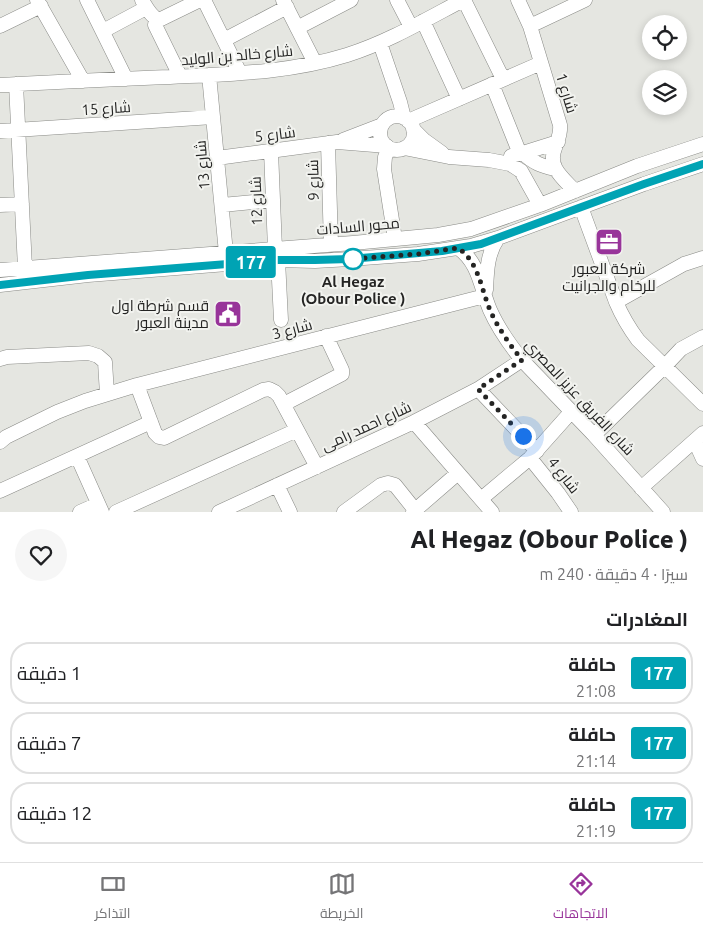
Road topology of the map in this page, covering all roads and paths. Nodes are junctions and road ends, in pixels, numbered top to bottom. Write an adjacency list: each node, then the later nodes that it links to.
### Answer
1 (87, 0): 17 (street)
2 (200, 0): 12 (street)
3 (204, 0): 18 (street)
4 (397, 0): 13 (street)
5 (463, 0): 13 (street, شارع خالد بن الوليد); 27 (street)
6 (518, 0): 15 (street, شارع 1)
7 (585, 0): 15 (street)
8 (343, 2): 16 (street)
9 (39, 3): 14 (street); 26 (street)
10 (285, 3): 16 (street); 18 (street)
11 (144, 4): 12 (street); 17 (street)
12 (156, 20): 24 (street)
13 (417, 24): 19 (street, شارع خالد بن الوليد); 30 (street)
14 (0, 26)
15 (530, 26): 21 (street, شارع 1)
16 (298, 28): 20 (street)
17 (103, 31): 25 (street)
18 (224, 40): 22 (street)
19 (380, 43): 20 (street, شارع خالد بن الوليد); 32 (street)
20 (315, 63): 22 (street, شارع خالد بن الوليد)
21 (541, 63): 27 (street); 36 (street, شارع 1)
22 (240, 73): 23 (street, شارع خالد بن الوليد)
23 (209, 75): 24 (street, شارع خالد بن الوليد); 31 (street, شارع 13)
24 (180, 76): 25 (street, شارع خالد بن الوليد)
25 (126, 79): 26 (street, شارع خالد بن الوليد)
26 (83, 81): 28 (street, شارع خالد بن الوليد)
27 (498, 82): 30 (street); 43 (street)
28 (16, 84): 29 (street, شارع خالد بن الوليد); 34 (street)
29 (0, 85)
30 (459, 98): 32 (street)
31 (214, 117): 34 (street, شارع 15); 45 (street, شارع 13)
32 (408, 123): 33 (street); 40 (street); 44 (street)
33 (382, 125): 37 (street, شارع 5); 39 (street)
34 (18, 130): 35 (street, شارع 15); 55 (street)
35 (0, 132)
36 (558, 142): 43 (street); 49 (street, شارع 1)
37 (333, 143): 39 (street, شارع 5); 41 (street, شارع 5); 63 (street, شارع 9)
38 (703, 144): 42 (street, محور السادات)
39 (388, 147): 40 (street); 61 (street)
40 (404, 148): 44 (street)
41 (270, 151): 45 (street, شارع 5); 54 (street, شارع 12)
42 (668, 155): 48 (street, محور السادات); 50 (street)
43 (525, 156): 46 (street); 49 (street); 52 (street)
44 (449, 157): 46 (street)
45 (217, 158): 57 (street, شارع 13)
46 (489, 160): 52 (street)
47 (703, 164): 50 (street, محور السادات)
48 (637, 166): 51 (street); 53 (street, محور السادات)
49 (555, 169): 53 (street)
50 (676, 173): 51 (street, محور السادات)
51 (644, 184): 59 (street, محور السادات)
52 (531, 189): 58 (street)
53 (575, 191): 58 (street, محور السادات)
54 (273, 200): 57 (street); 67 (street, شارع 12)
55 (22, 204): 56 (street); 71 (street)
56 (0, 205)
57 (222, 205): 66 (street, شارع 13)
58 (540, 205): 61 (street, محور السادات)
59 (581, 207): 60 (street, محور السادات); 75 (street)
60 (498, 238): 65 (street, محور السادات); 74 (street, شارع الفريق عزيز المصري)
61 (395, 239): 62 (street, محور السادات)
62 (353, 243): 63 (street, محور السادات); 69 (street)
63 (331, 245): 64 (street, محور السادات)
64 (314, 246): 67 (street, محور السادات); 70 (street)
65 (458, 248): 69 (street, محور السادات); 74 (street, شارع الفريق عزيز المصري)
66 (226, 253): 67 (street, محور السادات); 71 (street, محور السادات)
67 (276, 254): 70 (street, محور السادات); 73 (street, محور السادات); 76 (street, شارع 12)
68 (703, 258): 75 (street)
69 (350, 259): 70 (street, محور السادات)
70 (315, 260)
71 (25, 268): 72 (street, محور السادات)
72 (3, 270): 73 (street)
73 (3, 285)
74 (485, 296): 77 (street, شارع 3); 80 (street, شارع الفريق عزيز المصري)
75 (616, 302): 81 (street)
76 (281, 320)
77 (326, 336): 82 (street, شارع 3); 85 (street)
78 (703, 337): 81 (street)
79 (0, 359): 84 (street)
80 (522, 360): 83 (street, شارع احمد رامى); 87 (street, شارع الفريق عزيز المصري)
81 (665, 366): 86 (street); 91 (street)
82 (137, 385): 84 (street, شارع 3); 88 (street)
83 (478, 389): 89 (street, شارع احمد رامى); 94 (street, شارع 4)
84 (107, 394): 93 (street, شارع 3)
85 (284, 404): 88 (street); 90 (street)
86 (703, 404)
87 (572, 412): 91 (street, شارع الفريق عزيز المصري); 94 (street)
88 (151, 422): 95 (street)
89 (414, 422): 97 (street, شارع احمد رامى); 98 (street)
90 (297, 430): 97 (street); 106 (street)
91 (594, 436): 100 (street, شارع الفريق عزيز المصري)
92 (700, 436): 96 (street); 100 (street)
93 (0, 442)
94 (533, 455): 102 (street); 111 (street, شارع 4)
95 (77, 456): 101 (street); 103 (street)
96 (703, 459)
97 (316, 467): 99 (street, شارع احمد رامى)
98 (458, 473): 102 (street); 104 (street)
99 (277, 485): 107 (street, شارع احمد رامى); 108 (street)
100 (641, 488): 112 (street, شارع الفريق عزيز المصري)
101 (0, 491)
102 (481, 500): 110 (street)
103 (100, 508): 105 (street)
104 (414, 511): 109 (street)
105 (80, 512)
106 (116, 512)
107 (219, 512)
108 (290, 512)
109 (344, 512)
110 (492, 512)
111 (571, 512)
112 (663, 512)

